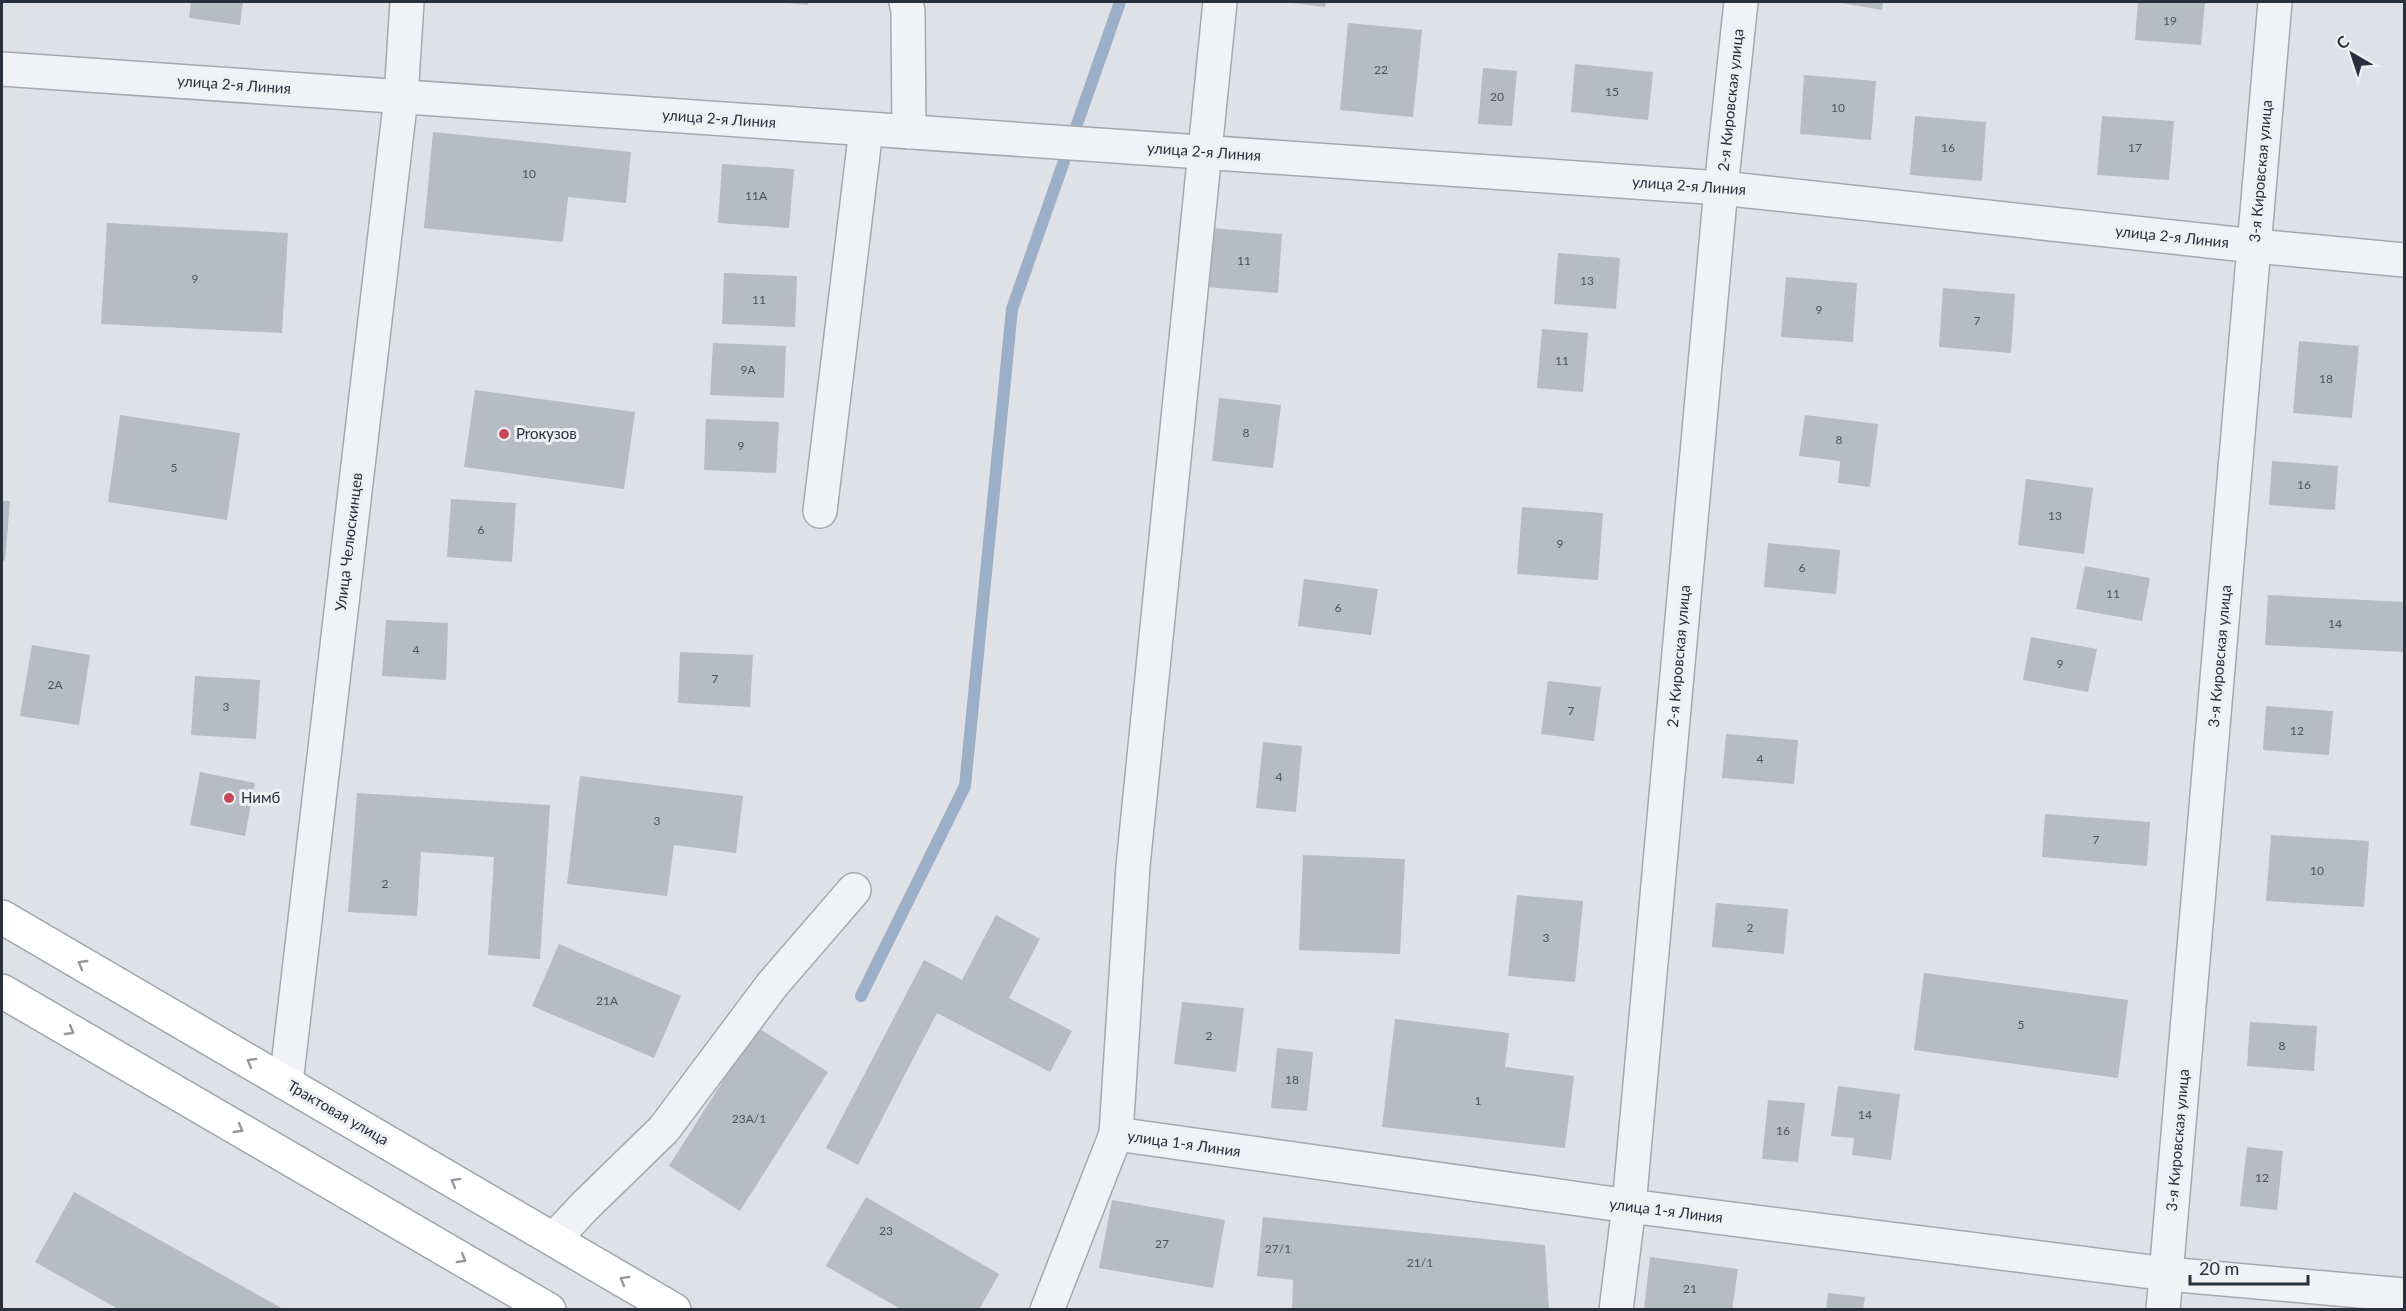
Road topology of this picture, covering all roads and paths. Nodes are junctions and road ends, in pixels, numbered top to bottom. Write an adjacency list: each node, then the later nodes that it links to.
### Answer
1 (407, 2): 7 (street, Улица Челюскинцев)
2 (906, 2): 9 (street)
3 (1220, 2): 10 (street)
4 (1741, 2): 11 (street, 2-я Кировская улица)
5 (2275, 2): 12 (street, 3-я Кировская улица)
6 (2, 69): 7 (street, улица 2-я Линия)
7 (401, 97): 8 (street, улица 2-я Линия); 18 (street, Улица Челюскинцев)
8 (866, 129): 9 (street, улица 2-я Линия); 14 (street)
9 (909, 132): 10 (street, улица 2-я Линия)
10 (1205, 152): 11 (street, улица 2-я Линия); 19 (street)
11 (1721, 188): 12 (street, улица 2-я Линия); 20 (street, 2-я Кировская улица)
12 (2255, 246): 13 (street, улица 2-я Линия); 22 (street, 3-я Кировская улица)
13 (2404, 260)
14 (820, 511)
15 (854, 890): 21 (street)
16 (2, 917): 18 (main road, Трактовая улица, one-way to 16)
17 (2, 991): 24 (main road, one-way to 24)
18 (286, 1083): 21 (main road, Трактовая улица, one-way to 18)
19 (1116, 1134): 20 (street, улица 1-я Линия); 26 (street, улица 1-я Линия)
20 (1629, 1206): 22 (street, улица 1-я Линия); 27 (street, 2-я Кировская улица)
21 (554, 1239): 25 (main road, Трактовая улица, one-way to 21)
22 (2167, 1274): 23 (street, улица 1-я Линия); 28 (street, 3-я Кировская улица)
23 (2404, 1295)
24 (549, 1310)
25 (674, 1310)
26 (1047, 1310)
27 (1616, 1310)
28 (2163, 1310)

